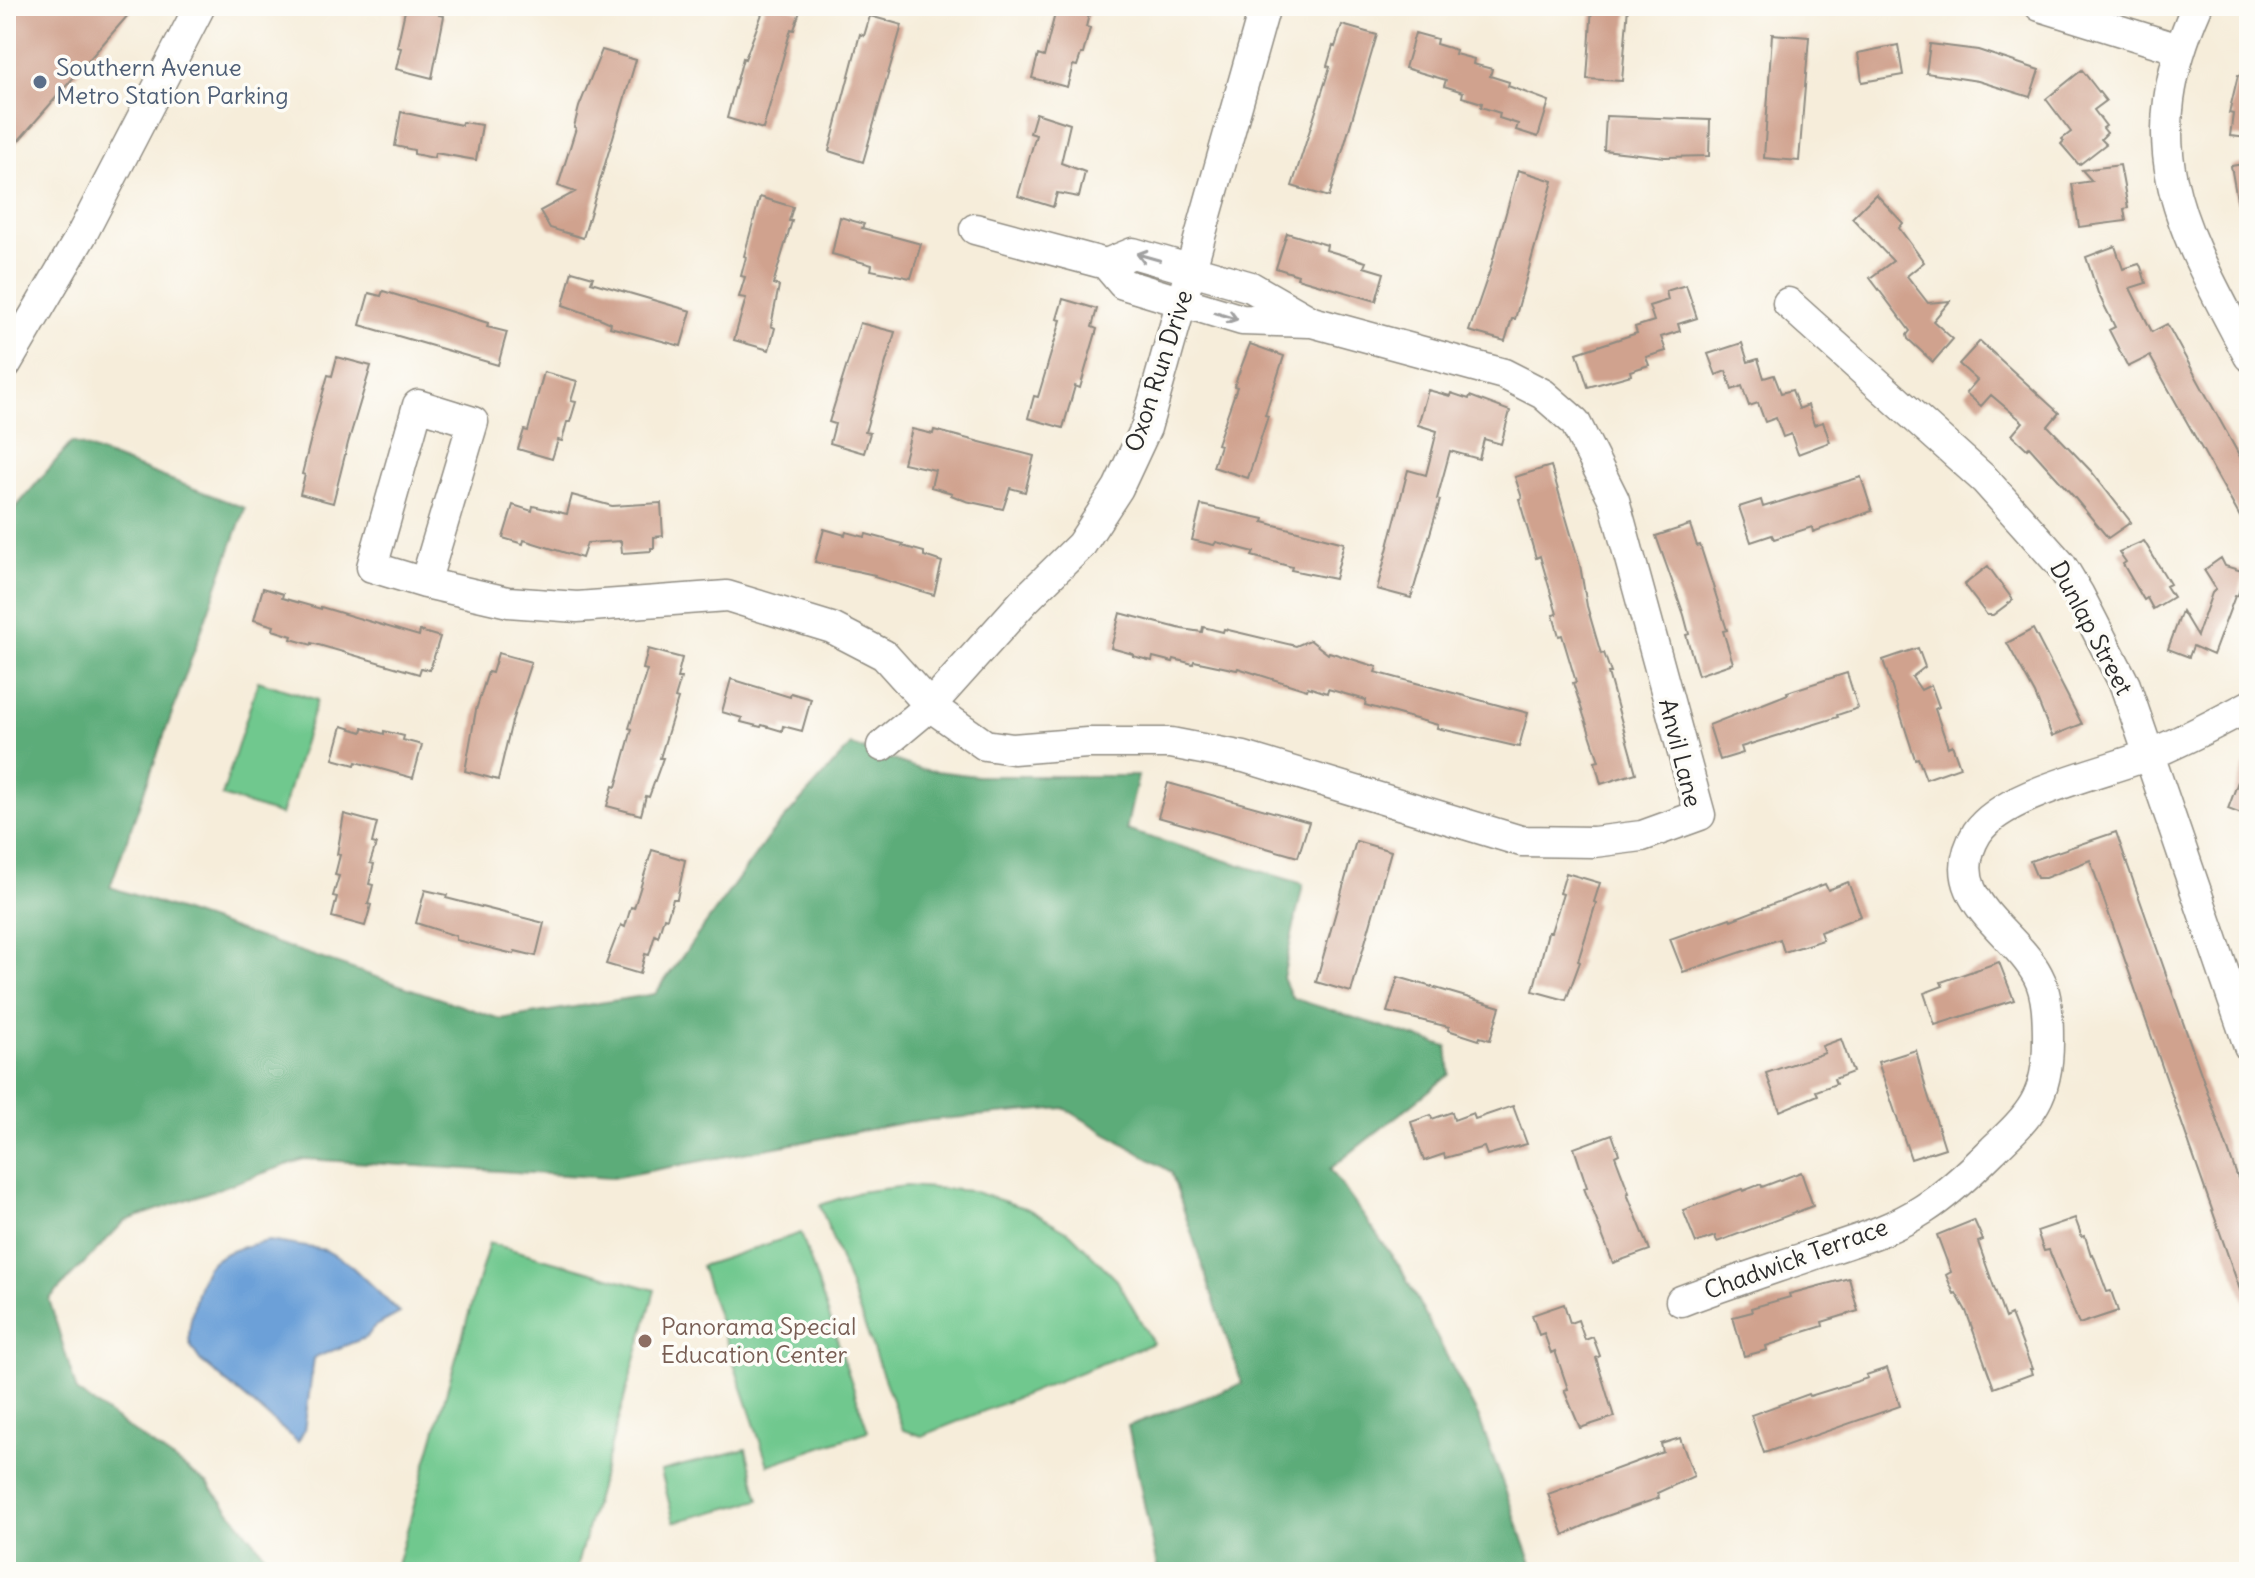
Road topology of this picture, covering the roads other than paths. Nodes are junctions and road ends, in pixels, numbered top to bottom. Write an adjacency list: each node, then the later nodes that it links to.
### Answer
1 (200, 6): 13 (street)
2 (1265, 6): 8 (street, Oxon Run Drive)
3 (2040, 6): 5 (street)
4 (2197, 6): 5 (street)
5 (2179, 49): 12 (street)
6 (975, 229): 7 (street)
7 (1106, 264): 8 (street, Anvil Lane, one-way to 7); 9 (street)
8 (1192, 270): 9 (street, Oxon Run Drive); 11 (street, Anvil Lane)
9 (1182, 302): 11 (street, one-way to 11); 15 (street, Oxon Run Drive)
10 (1788, 303): 18 (street, Dunlap Street)
11 (1312, 322): 15 (street, Anvil Lane)
12 (2249, 356)
13 (6, 364)
14 (425, 583): 14 (street); 15 (street)
15 (930, 706): 17 (street, Oxon Run Drive)
16 (2249, 706): 18 (street, Chadwick Terrace)
17 (882, 746)
18 (2151, 754): 19 (street, Dunlap Street); 20 (street, Chadwick Terrace)
19 (2249, 1046)
20 (1681, 1301)

